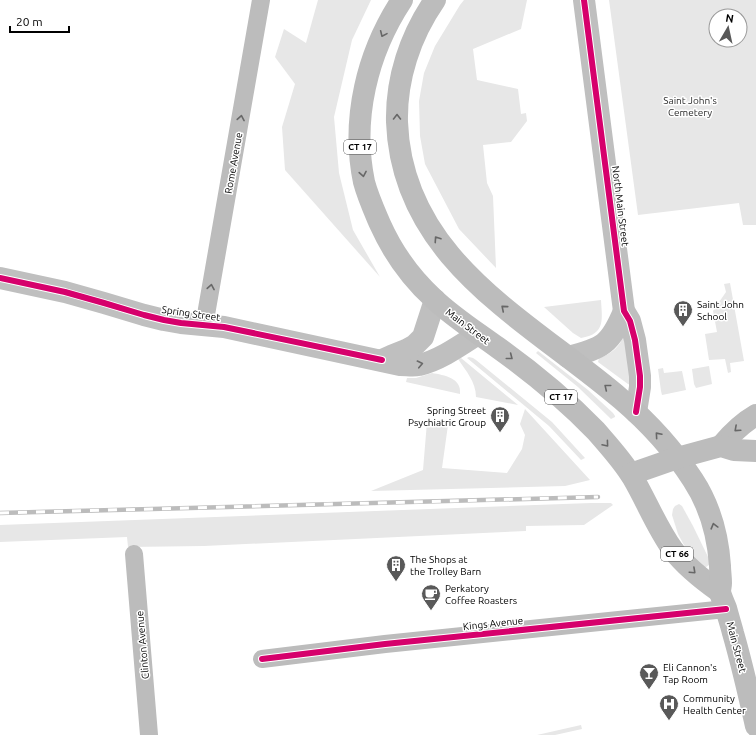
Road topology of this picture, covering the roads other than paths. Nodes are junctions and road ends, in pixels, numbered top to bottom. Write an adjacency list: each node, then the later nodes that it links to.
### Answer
1 (261, 0): 8 (street, Rome Avenue, one-way to 1)
2 (402, 0): 6 (highway, Main Street / CT 17, one-way to 6)
3 (435, 0): 10 (highway, Main Street, one-way to 3)
4 (584, 0): 7 (street, North Main Street)
5 (0, 278): 8 (street, Spring Street)
6 (435, 300): 9 (highway, Main Street / CT 17); 11 (street)
7 (624, 311): 10 (street); 12 (street, North Main Street)
8 (204, 326): 11 (street, Spring Street)
9 (478, 334): 11 (street, Spring Street, one-way to 9); 17 (highway, Main Street / CT 17, one-way to 17)
10 (568, 357): 12 (highway, Main Street, one-way to 10)
11 (382, 360)
12 (636, 412): 16 (highway, Main Street, one-way to 12)
13 (756, 415): 14 (highway, one-way to 14)
14 (721, 446): 15 (highway); 16 (highway)
15 (756, 451)
16 (678, 458): 17 (highway); 19 (highway, Main Street, one-way to 16)
17 (632, 476): 19 (highway, Main Street / CT 66, one-way to 19)
18 (134, 554): 22 (street, Clinton Avenue)
19 (723, 601): 20 (street, Kings Avenue); 21 (highway, Main Street)
20 (262, 659)
21 (756, 726)
22 (149, 735)

